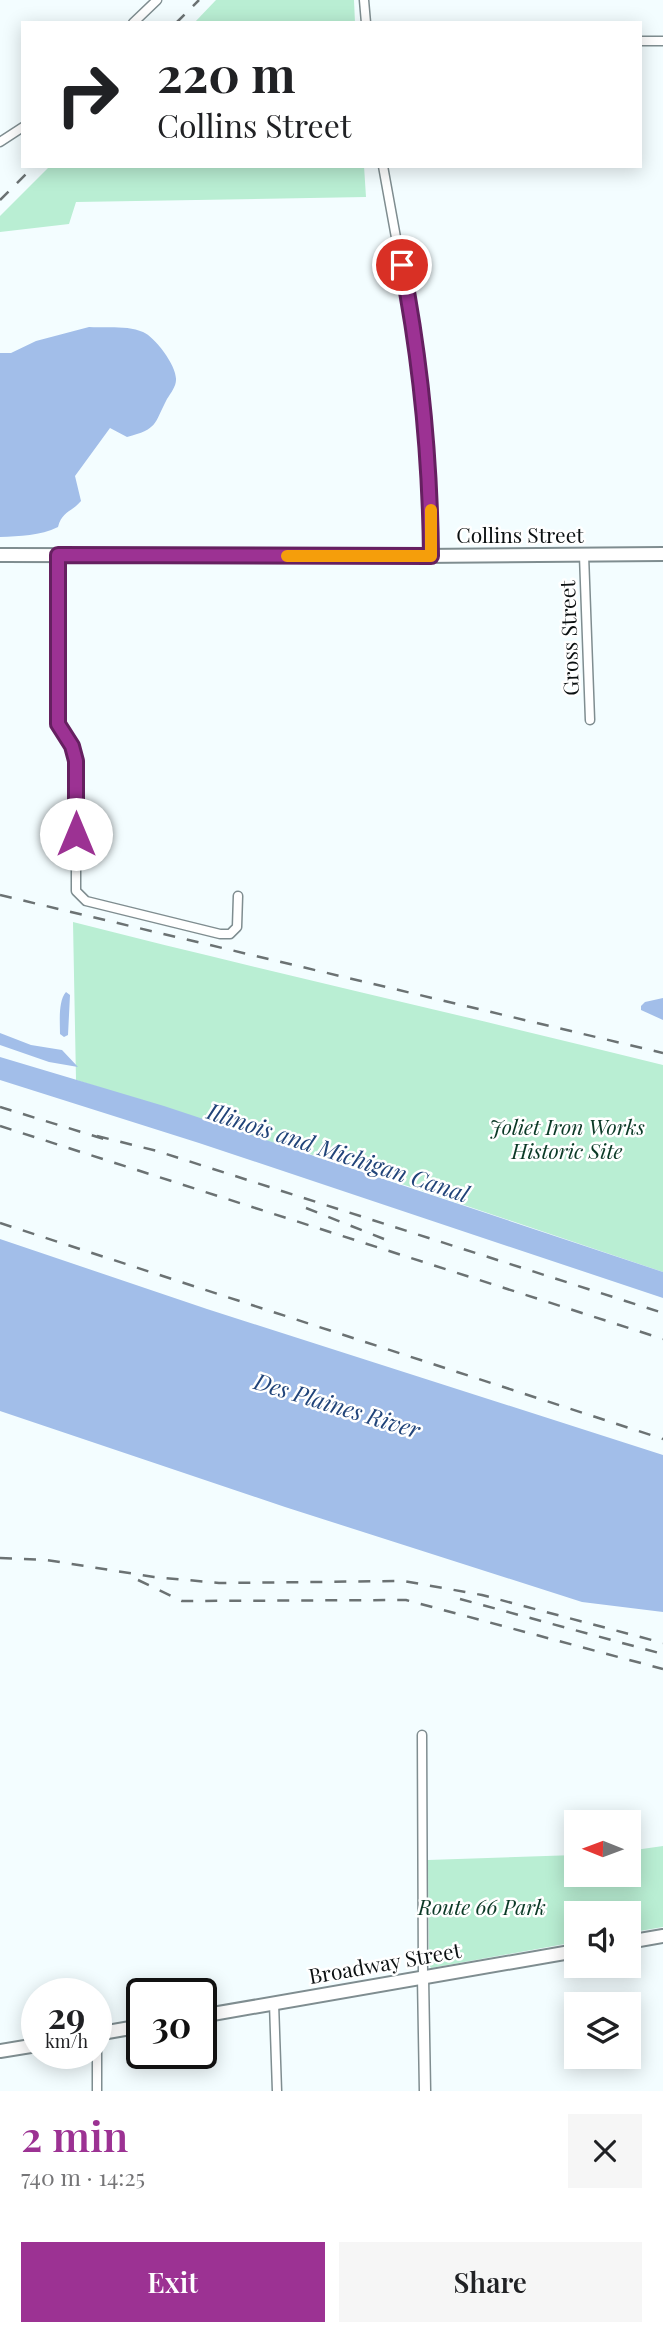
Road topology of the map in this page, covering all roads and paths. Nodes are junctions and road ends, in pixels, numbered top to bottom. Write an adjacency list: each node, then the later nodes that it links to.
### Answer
1 (157, 0): 3 (street)
2 (364, 0): 4 (street)
3 (135, 21)
4 (366, 21)
5 (642, 41): 6 (street)
6 (663, 41)
7 (21, 128): 8 (street)
8 (0, 142)
9 (383, 168): 14 (street)
10 (663, 554): 13 (main road, Collins Street)
11 (0, 555): 12 (main road, Collins Street)
12 (58, 555): 14 (main road, Collins Street); 16 (street)
13 (584, 555): 14 (main road, Collins Street); 15 (street, Gross Street)
14 (431, 556)
15 (590, 720)
16 (238, 896)
17 (422, 1735): 21 (street)
18 (663, 1936): 19 (main road)
19 (641, 1940)
20 (564, 1953): 21 (main road, Broadway Street)
21 (423, 1977): 22 (main road, Broadway Street); 29 (street)
22 (274, 2003): 23 (main road, Broadway Street); 28 (street)
23 (217, 2013)
24 (21, 2048): 25 (main road)
25 (0, 2052)
26 (97, 2069): 27 (street)
27 (97, 2091)
28 (277, 2091)
29 (425, 2091)

